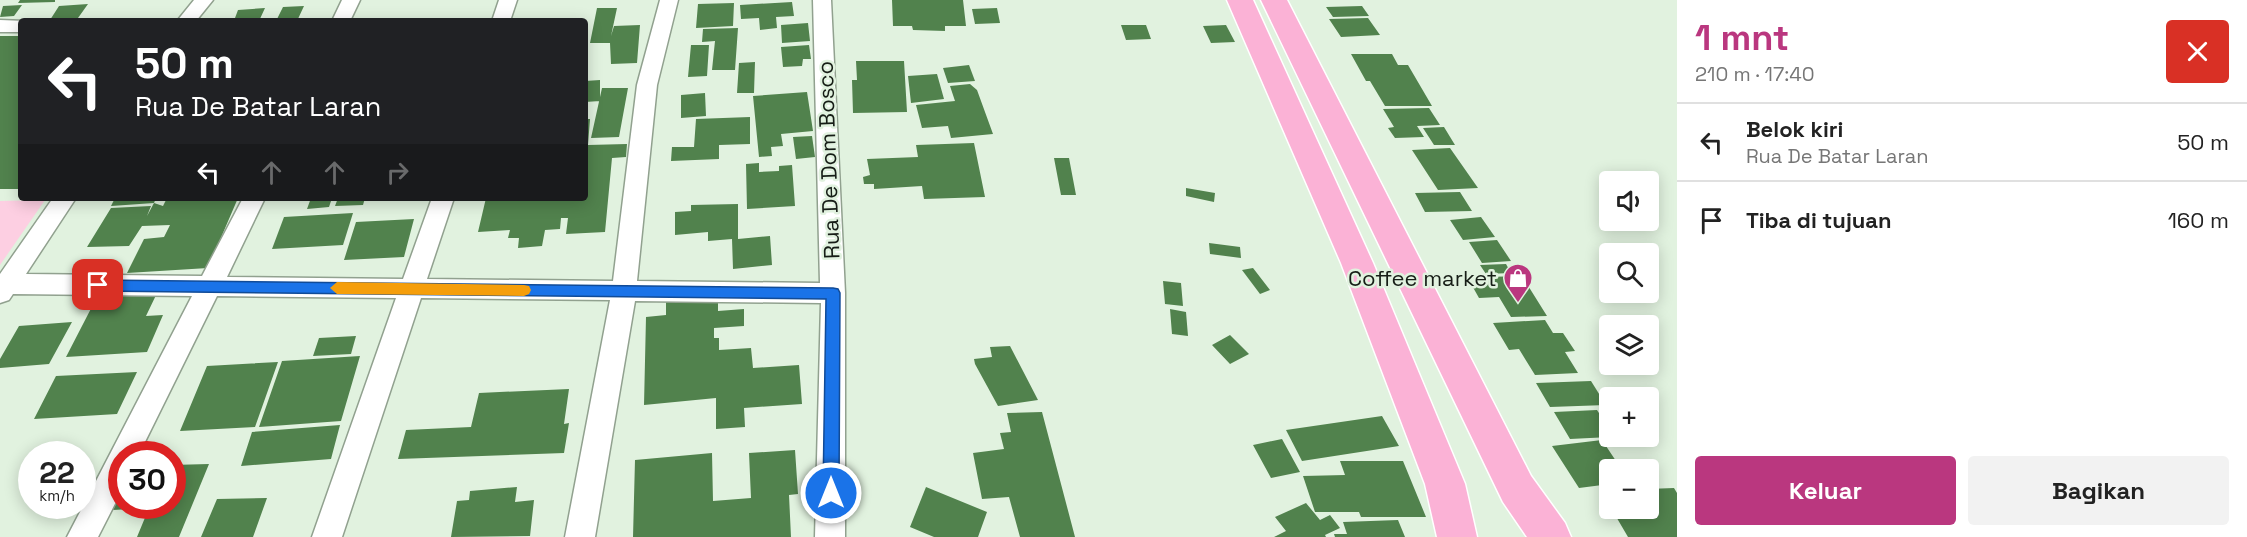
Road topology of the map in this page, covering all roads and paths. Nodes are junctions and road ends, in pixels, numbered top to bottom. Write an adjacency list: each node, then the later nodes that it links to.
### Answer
1 (204, 0): 8 (street)
2 (351, 0): 9 (street)
3 (508, 0): 10 (street)
4 (669, 0): 19 (street)
5 (822, 0): 20 (street, Rua De Dom Bosco)
6 (1240, 0): 27 (main road)
7 (1274, 0): 28 (main road)
8 (189, 18)
9 (342, 18)
10 (502, 18)
11 (0, 26): 12 (street)
12 (18, 26)
13 (63, 201): 17 (street)
14 (253, 201): 16 (street)
15 (442, 201): 18 (street)
16 (211, 286): 17 (street); 18 (street); 21 (street)
17 (3, 289)
18 (414, 289): 19 (street); 24 (street)
19 (624, 291): 20 (street); 25 (street)
20 (833, 293): 26 (street, Rua De Dom Bosco)
21 (131, 441)
22 (108, 487): 23 (street)
23 (82, 537)
24 (327, 537)
25 (580, 537)
26 (830, 537)
27 (1457, 537)
28 (1551, 537)

